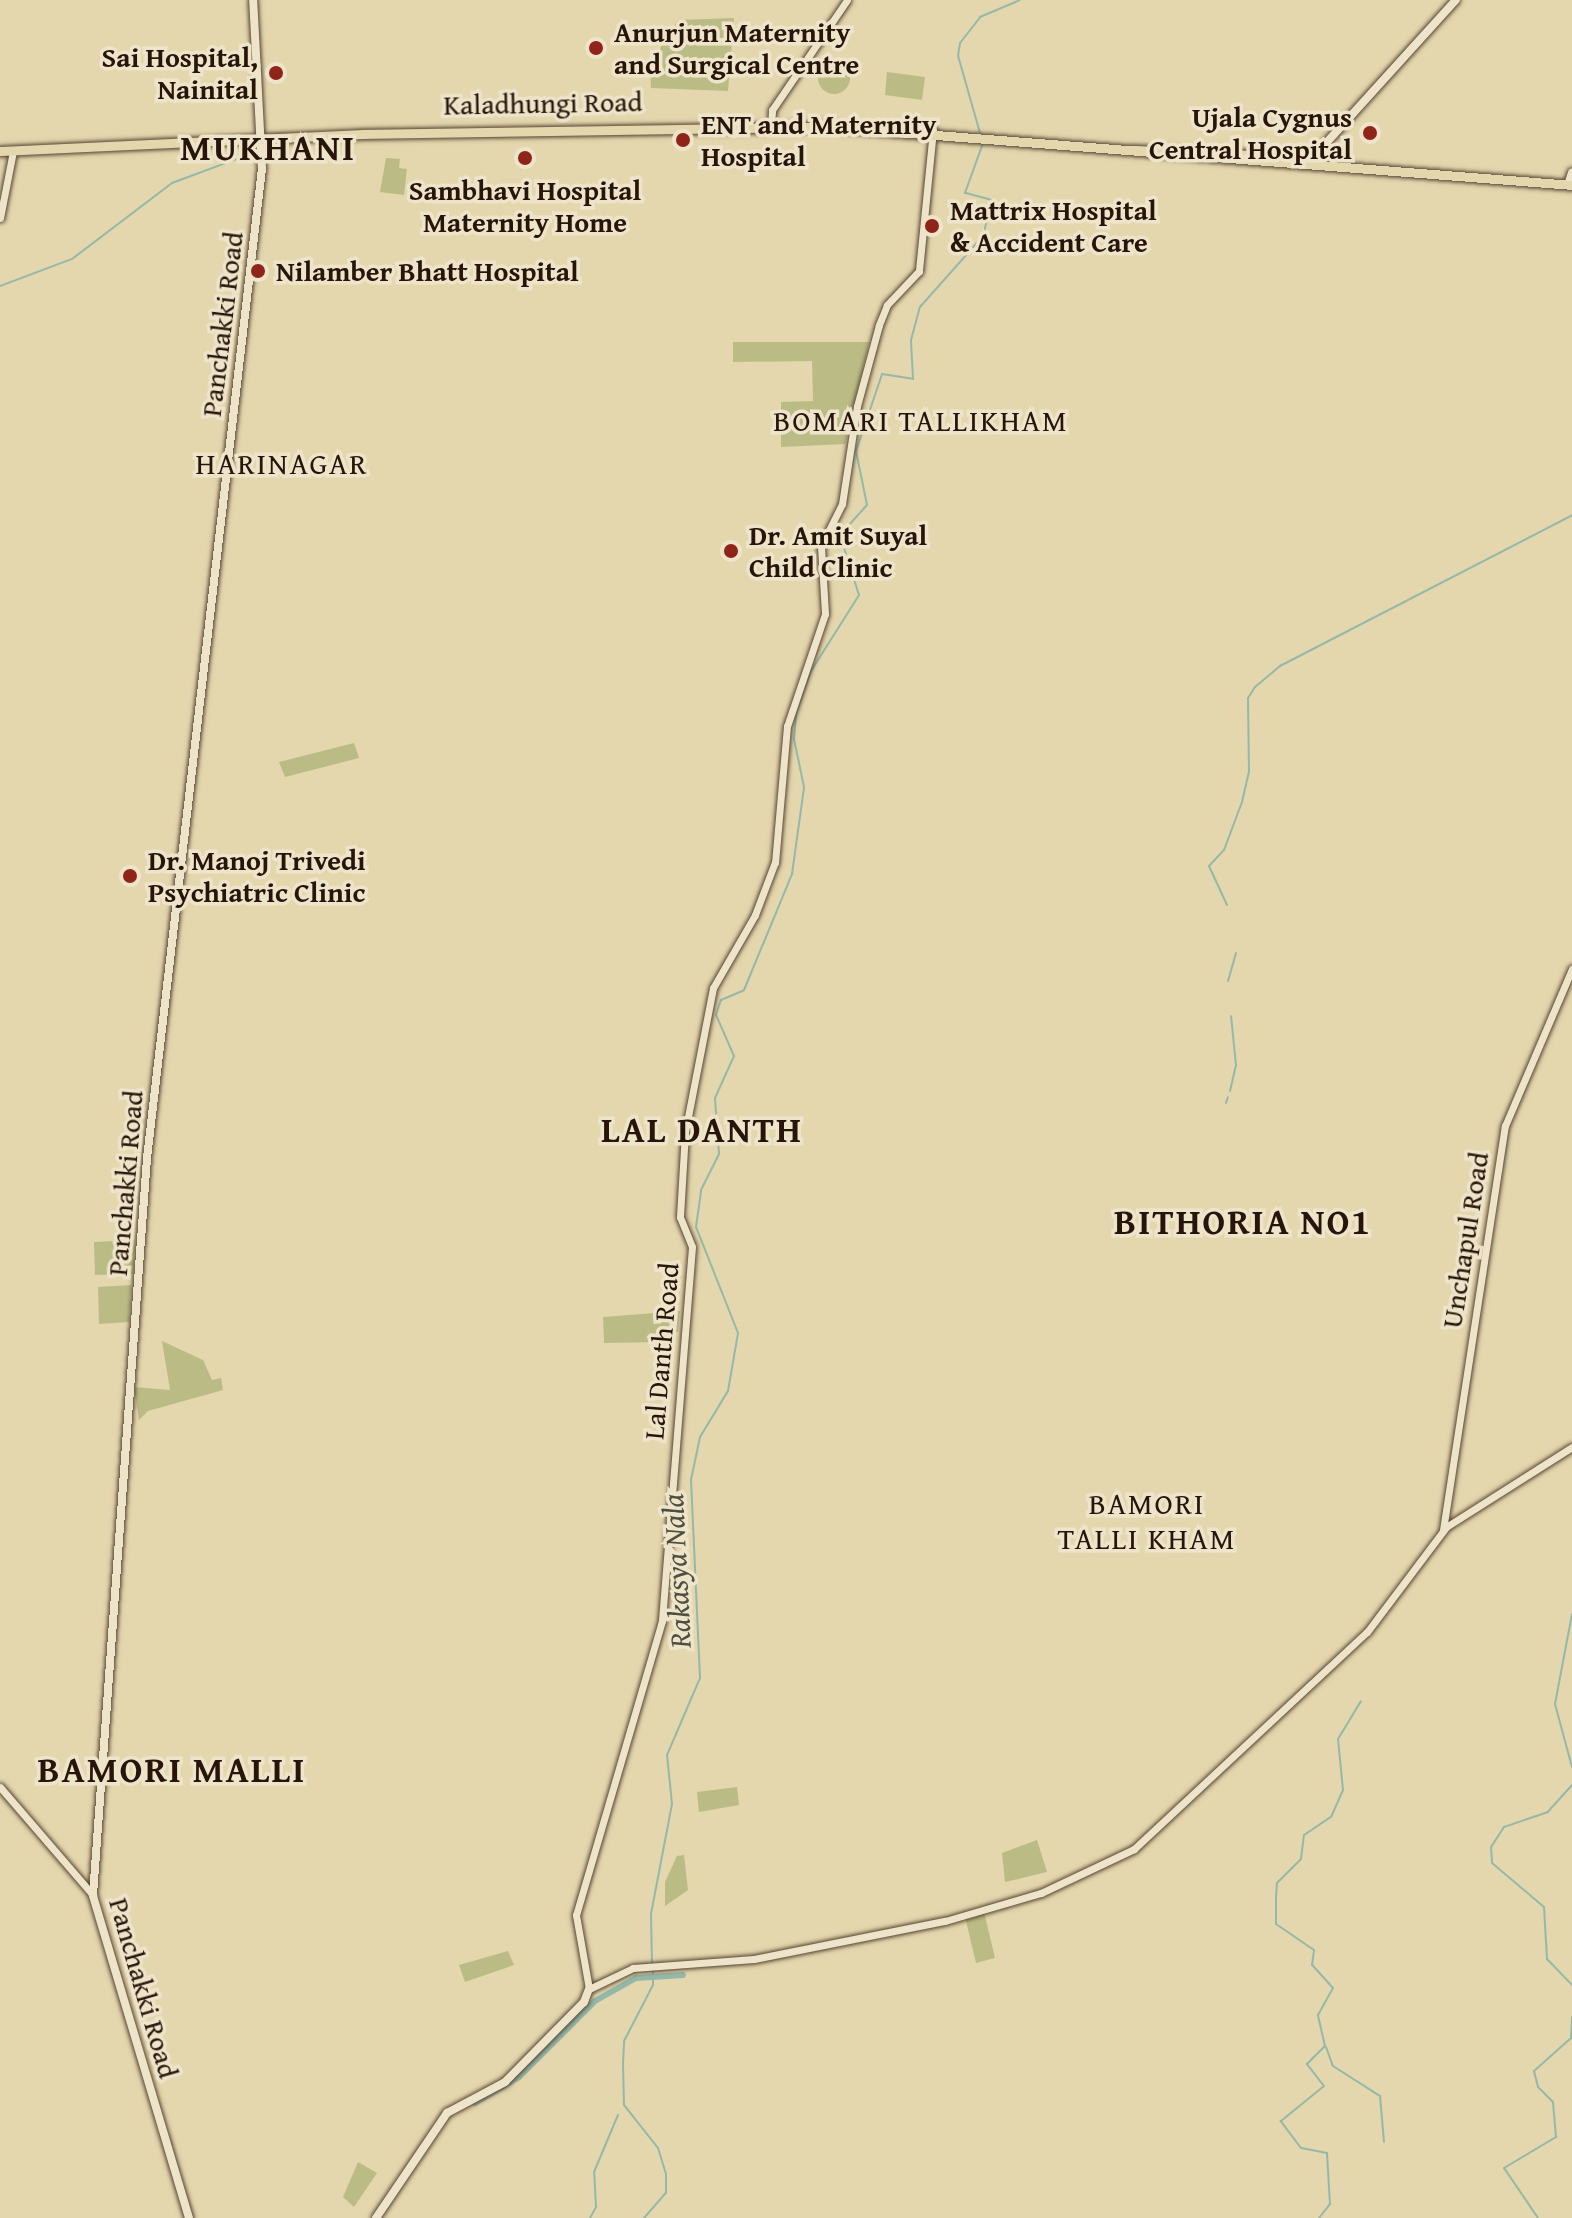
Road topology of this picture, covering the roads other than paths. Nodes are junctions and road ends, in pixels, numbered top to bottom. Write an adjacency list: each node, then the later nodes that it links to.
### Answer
1 (253, 0): 6 (main road, Panchakki Road)
2 (847, 0): 4 (street)
3 (1456, 0): 9 (main road)
4 (771, 123): 5 (main road, Kaladhungi Road); 6 (main road, Kaladhungi Road)
5 (932, 133): 9 (main road, Kaladhungi Road); 17 (street, Lal Danth Road)
6 (263, 139): 8 (main road, Kaladhungi Road); 16 (main road, Panchakki Road)
7 (0, 148): 8 (main road, Kaladhungi Road)
8 (13, 148): 11 (street)
9 (1317, 160): 10 (main road, Kaladhungi Road)
10 (1571, 181)
11 (0, 218)
12 (1572, 969): 14 (street, Unchapul Road)
13 (1572, 1447): 14 (street)
14 (1443, 1530): 17 (street)
15 (0, 1787): 16 (street)
16 (93, 1895): 18 (main road, Panchakki Road)
17 (589, 1989): 19 (main road)
18 (189, 2218)
19 (376, 2218)

